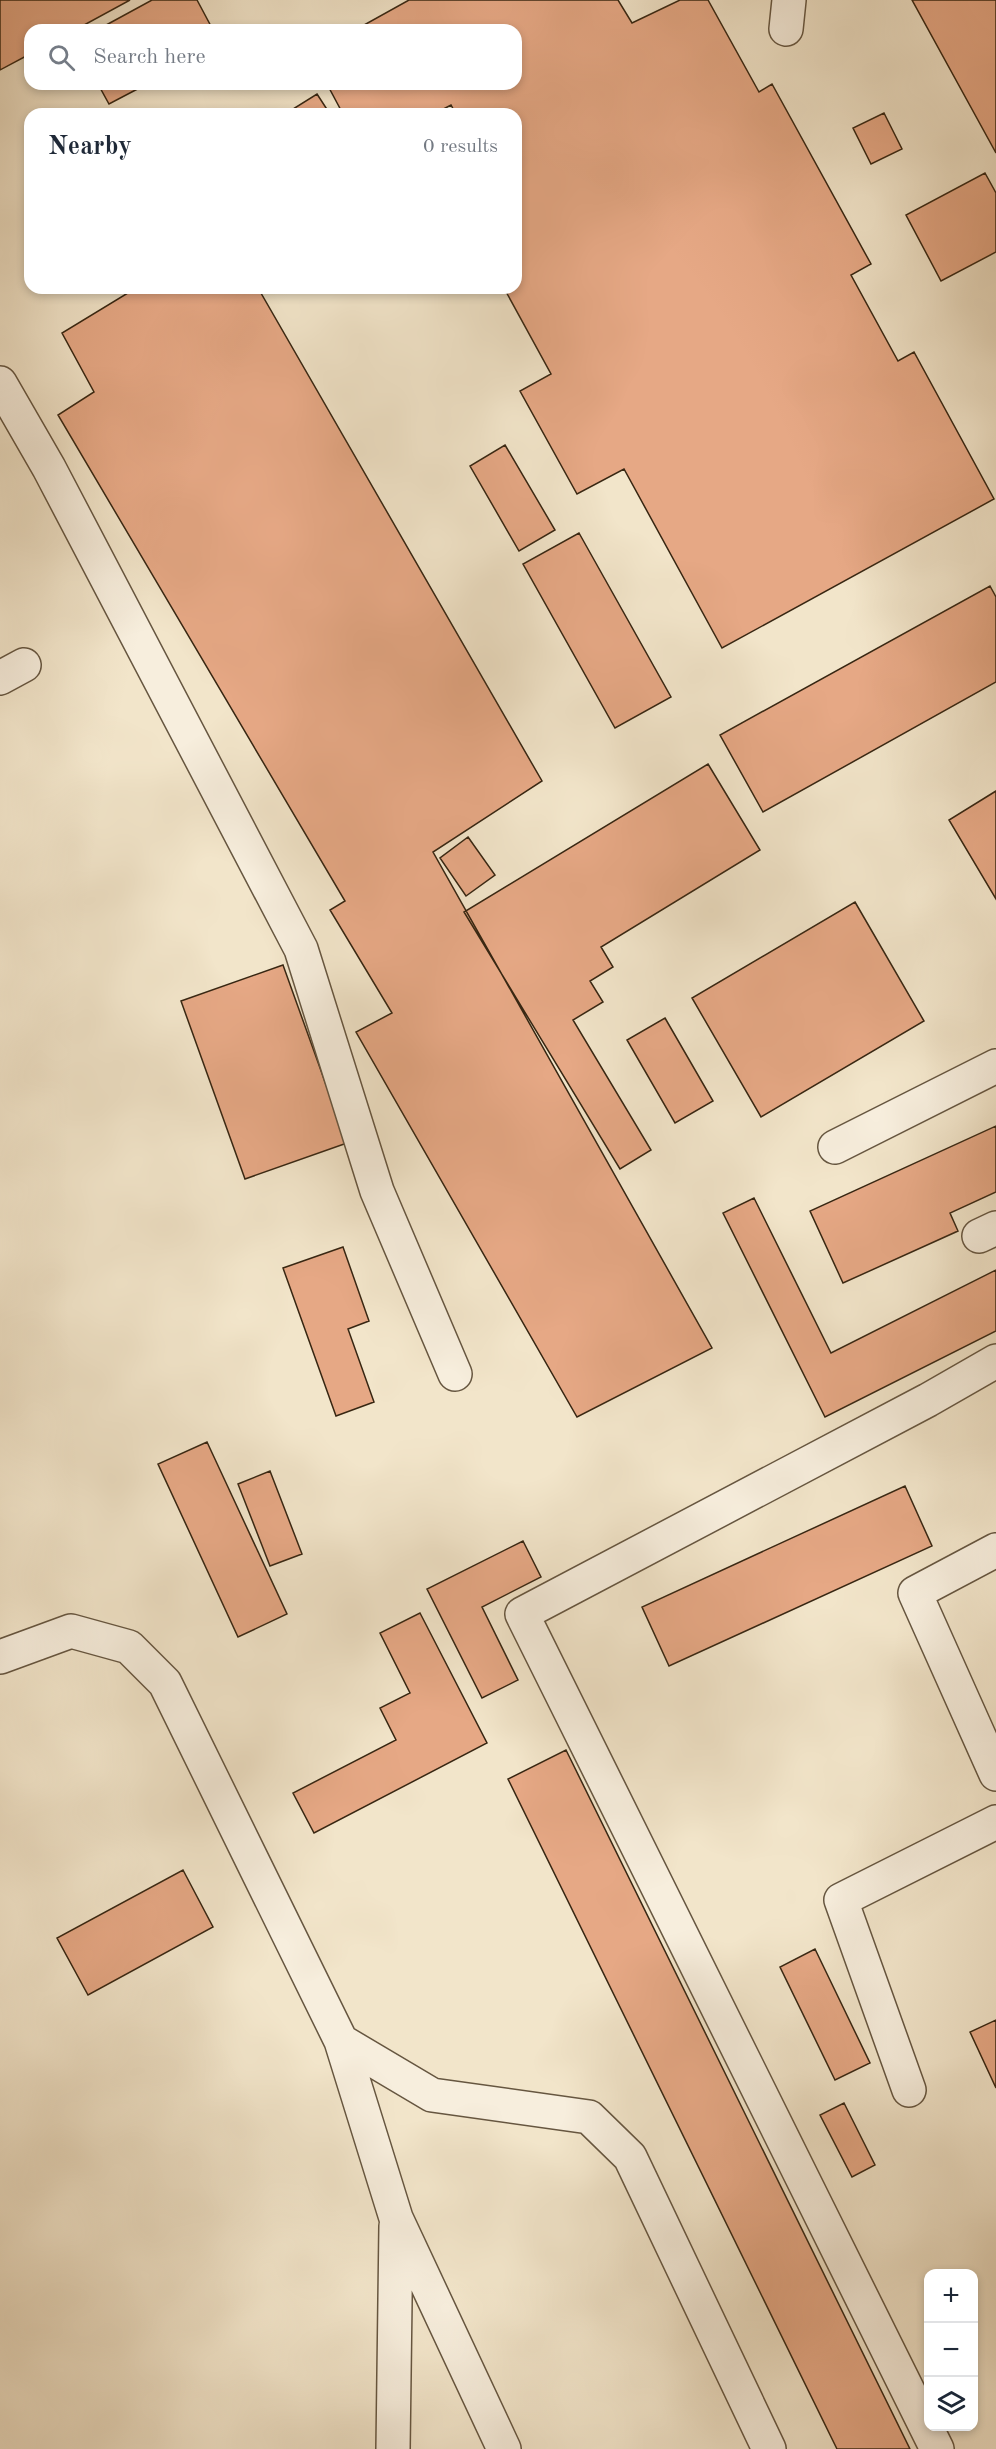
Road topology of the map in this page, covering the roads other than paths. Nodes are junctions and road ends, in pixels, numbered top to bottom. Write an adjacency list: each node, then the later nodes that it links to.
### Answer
1 (0, 383): 5 (lane)
2 (996, 1066): 3 (lane)
3 (835, 1147)
4 (996, 1361): 16 (lane)
5 (455, 1374)
6 (996, 1550): 8 (lane)
7 (0, 1657): 10 (lane)
8 (996, 1774)
9 (996, 1822): 11 (lane)
10 (341, 2041): 12 (lane); 15 (lane)
11 (909, 2090)
12 (396, 2218): 13 (lane); 14 (lane)
13 (393, 2449)
14 (504, 2449)
15 (769, 2449)
16 (937, 2449)

